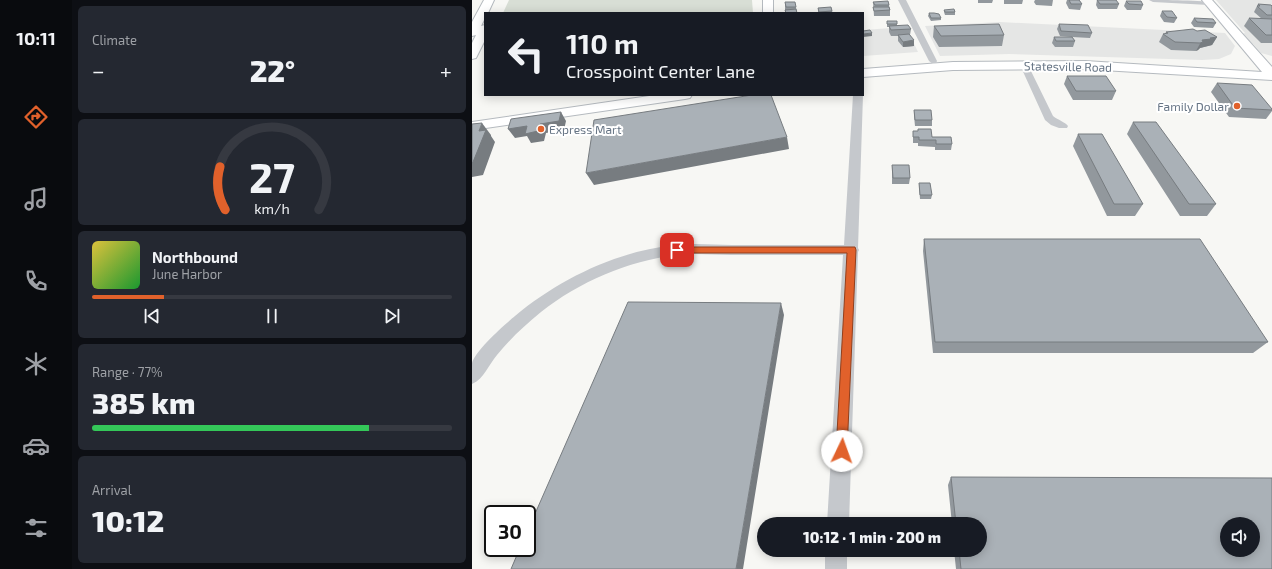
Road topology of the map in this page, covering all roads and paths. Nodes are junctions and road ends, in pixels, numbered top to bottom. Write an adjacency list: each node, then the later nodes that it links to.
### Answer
1 (489, 0): 10 (main road)
2 (497, 0): 7 (main road)
3 (768, 0): 8 (main road)
4 (902, 0): 12 (street)
5 (1153, 0): 6 (street)
6 (1208, 2): 16 (main road)
7 (492, 12)
8 (768, 12)
9 (484, 30): 11 (main road)
10 (472, 33)
11 (472, 55)
12 (933, 61): 14 (main road, Statesville Road); 16 (main road, Statesville Road)
13 (1024, 65): 15 (main road, Statesville Road); 16 (main road, Statesville Road); 22 (street)
14 (864, 66)
15 (864, 73)
16 (1271, 73)
17 (627, 96): 20 (main road)
18 (678, 96): 21 (main road)
19 (858, 96): 23 (street)
20 (472, 118)
21 (472, 126)
22 (1063, 126)
23 (852, 250): 24 (street); 25 (street)
24 (472, 376)
25 (838, 517)
26 (836, 557): 27 (street)
27 (836, 569)

